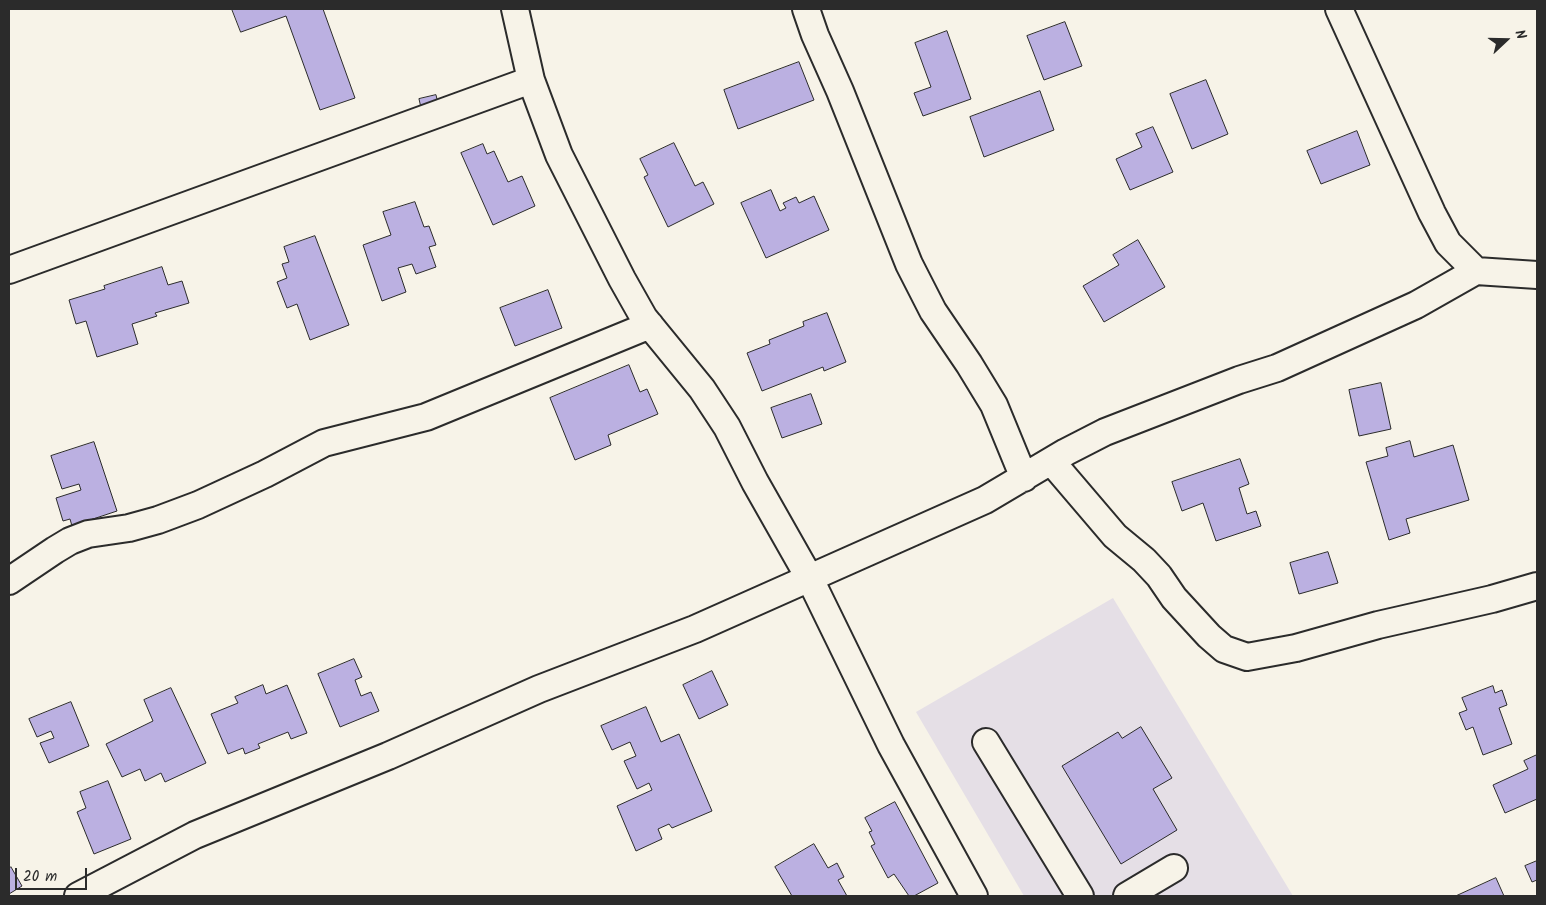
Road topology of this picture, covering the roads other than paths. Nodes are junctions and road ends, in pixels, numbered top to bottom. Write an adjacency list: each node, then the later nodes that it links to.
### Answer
1 (515, 9): 4 (street)
2 (806, 9): 10 (street)
3 (1338, 9): 6 (street)
4 (531, 80): 5 (street); 8 (street)
5 (9, 270)
6 (1476, 271): 7 (street); 9 (street)
7 (1537, 275)
8 (650, 325): 11 (street); 12 (street)
9 (1051, 461): 10 (street); 13 (street)
10 (1024, 478): 11 (street)
11 (810, 579): 16 (street); 17 (street)
12 (9, 581)
13 (1537, 586)
14 (986, 742): 18 (street)
15 (1174, 868): 19 (street)
16 (78, 896)
17 (974, 896)
18 (1080, 896)
19 (1126, 896)

